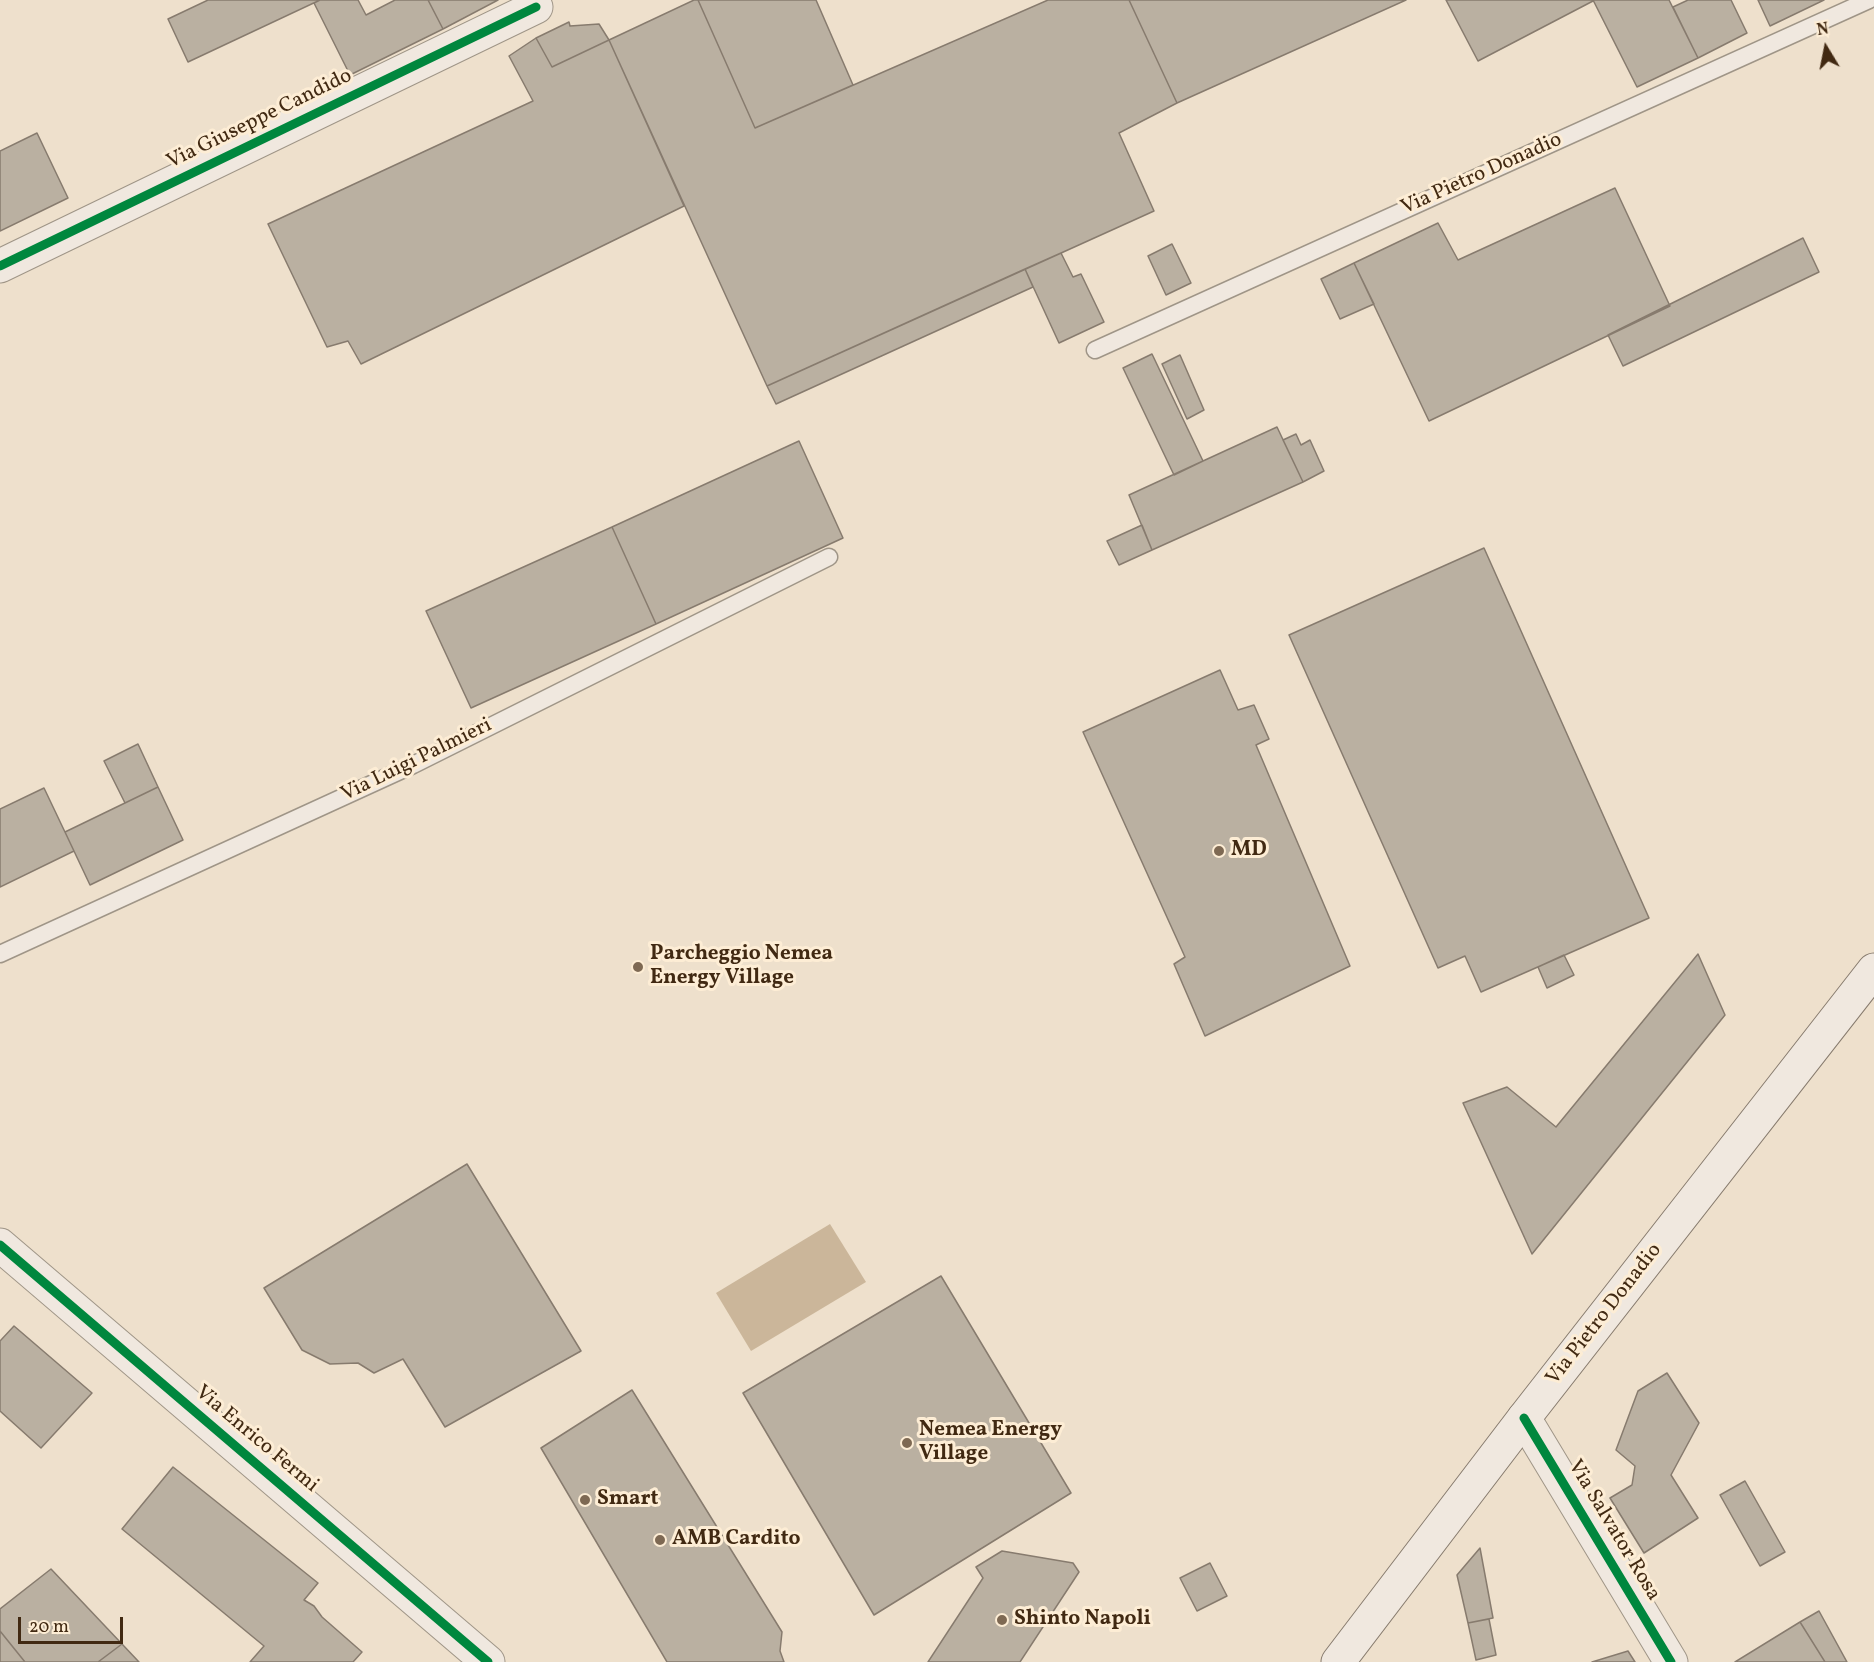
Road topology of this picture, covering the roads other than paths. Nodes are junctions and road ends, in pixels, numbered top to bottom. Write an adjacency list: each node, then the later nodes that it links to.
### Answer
1 (1869, 0): 4 (lane, Via Pietro Donadio)
2 (536, 7): 3 (street, Via Giuseppe Candido)
3 (0, 266)
4 (1095, 350)
5 (829, 557): 6 (lane, Via Luigi Palmieri)
6 (0, 954)
7 (1874, 970): 9 (street, Via Pietro Donadio)
8 (0, 1245): 10 (street, Via Enrico Fermi)
9 (1524, 1418): 11 (street, Via Pietro Donadio); 12 (street, Via Salvator Rosa)
10 (488, 1662)
11 (1338, 1662)
12 (1671, 1662)

